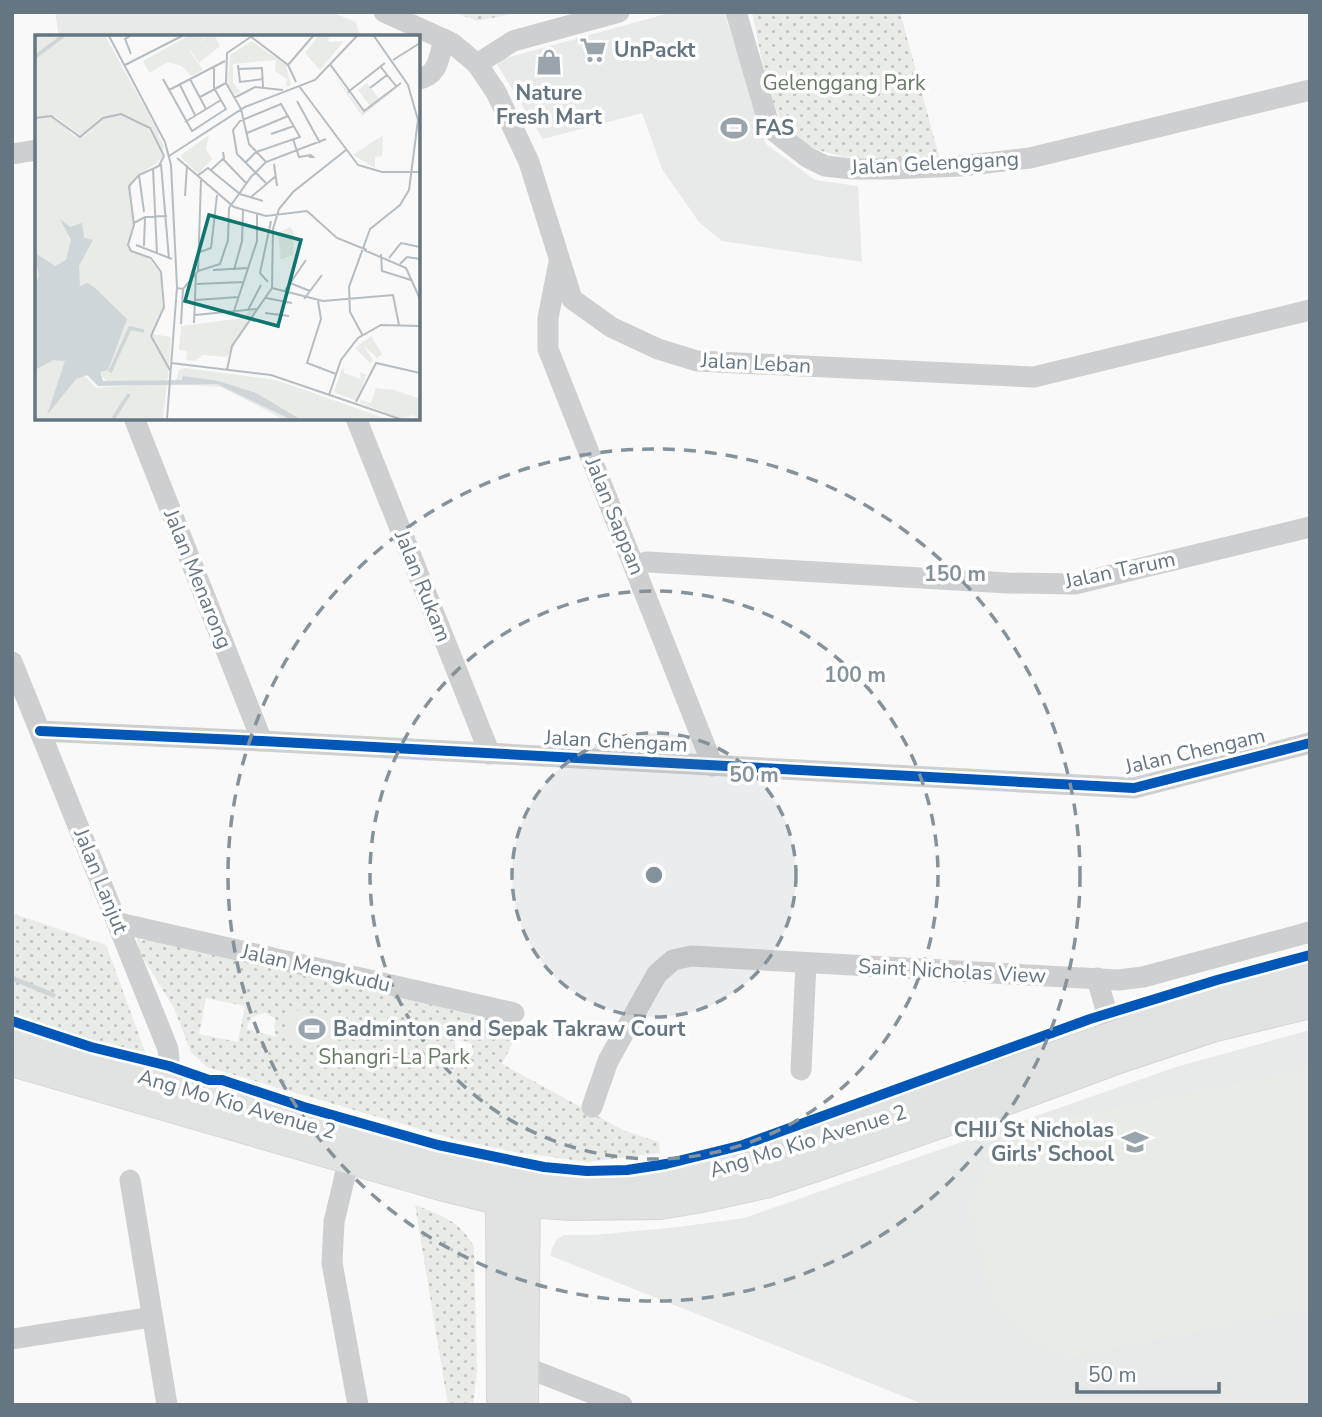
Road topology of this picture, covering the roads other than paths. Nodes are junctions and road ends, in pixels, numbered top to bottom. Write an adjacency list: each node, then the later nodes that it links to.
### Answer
1 (384, 12): 4 (street, Jalan Leban)
2 (619, 12): 5 (street)
3 (736, 12): 7 (street, Jalan Gelenggang)
4 (444, 39): 5 (street, Jalan Leban); 6 (street)
5 (477, 64): 10 (street, Jalan Leban)
6 (420, 79)
7 (1310, 90)
8 (35, 150): 9 (street)
9 (12, 154)
10 (559, 261): 11 (street, Jalan Leban); 15 (street, Jalan Sappan)
11 (1310, 310)
12 (135, 420): 18 (street, Jalan Menarong)
13 (357, 420): 20 (street, Jalan Rukam)
14 (1310, 527): 15 (street, Jalan Tarum)
15 (634, 565): 21 (street, Jalan Sappan)
16 (12, 662): 17 (street, Jalan Lanjut)
17 (40, 731): 18 (street, Jalan Chengam); 22 (street, Jalan Lanjut)
18 (262, 741): 20 (street, Jalan Chengam)
19 (1310, 743): 21 (street, Jalan Chengam)
20 (490, 754): 21 (street, Jalan Chengam)
21 (713, 766)
22 (119, 923): 28 (street, Jalan Mengkudu); 33 (street, Jalan Lanjut)
23 (1310, 932): 25 (street, Saint Nicholas View)
24 (806, 964): 25 (street, Saint Nicholas View); 32 (street); 34 (street, Saint Nicholas View)
25 (1097, 978): 30 (street)
26 (1310, 979): 30 (main road, Ang Mo Kio Avenue 2)
27 (1310, 1003): 30 (main road, Ang Mo Kio Avenue 2)
28 (514, 1013)
29 (12, 1040): 33 (main road, Ang Mo Kio Avenue 2)
30 (1117, 1048): 37 (main road, Ang Mo Kio Avenue 2)
31 (12, 1062): 33 (main road, Ang Mo Kio Avenue 2)
32 (801, 1070)
33 (168, 1094): 35 (main road, Ang Mo Kio Avenue 2)
34 (592, 1107)
35 (351, 1149): 37 (main road, Ang Mo Kio Avenue 2); 42 (street)
36 (130, 1180): 38 (street)
37 (513, 1191): 40 (main road)
38 (152, 1317): 39 (street); 41 (street)
39 (12, 1339)
40 (514, 1365): 43 (main road); 44 (main road); 45 (street)
41 (167, 1405)
42 (358, 1405)
43 (502, 1405)
44 (523, 1405)
45 (622, 1405)

